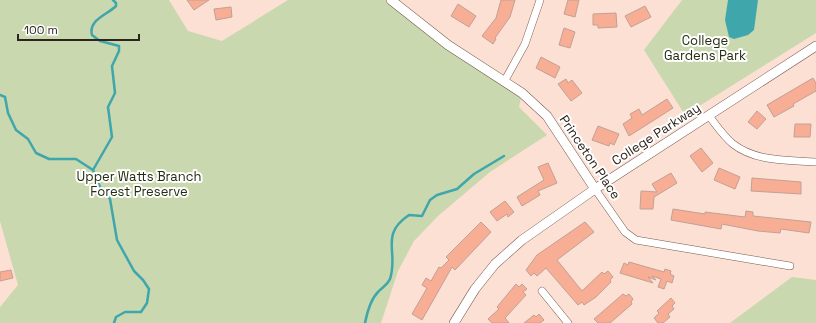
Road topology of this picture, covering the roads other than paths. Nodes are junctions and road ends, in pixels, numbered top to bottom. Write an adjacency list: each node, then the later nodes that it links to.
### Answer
1 (540, 0): 4 (street)
2 (396, 2): 4 (street, Princeton Place)
3 (816, 46): 5 (street, College Parkway)
4 (504, 82): 7 (street, Princeton Place)
5 (709, 116): 6 (street); 7 (street, College Parkway)
6 (816, 162)
7 (595, 189): 8 (street, Princeton Place); 10 (street, College Parkway)
8 (790, 266)
9 (542, 291): 11 (street)
10 (454, 323)
11 (568, 323)

